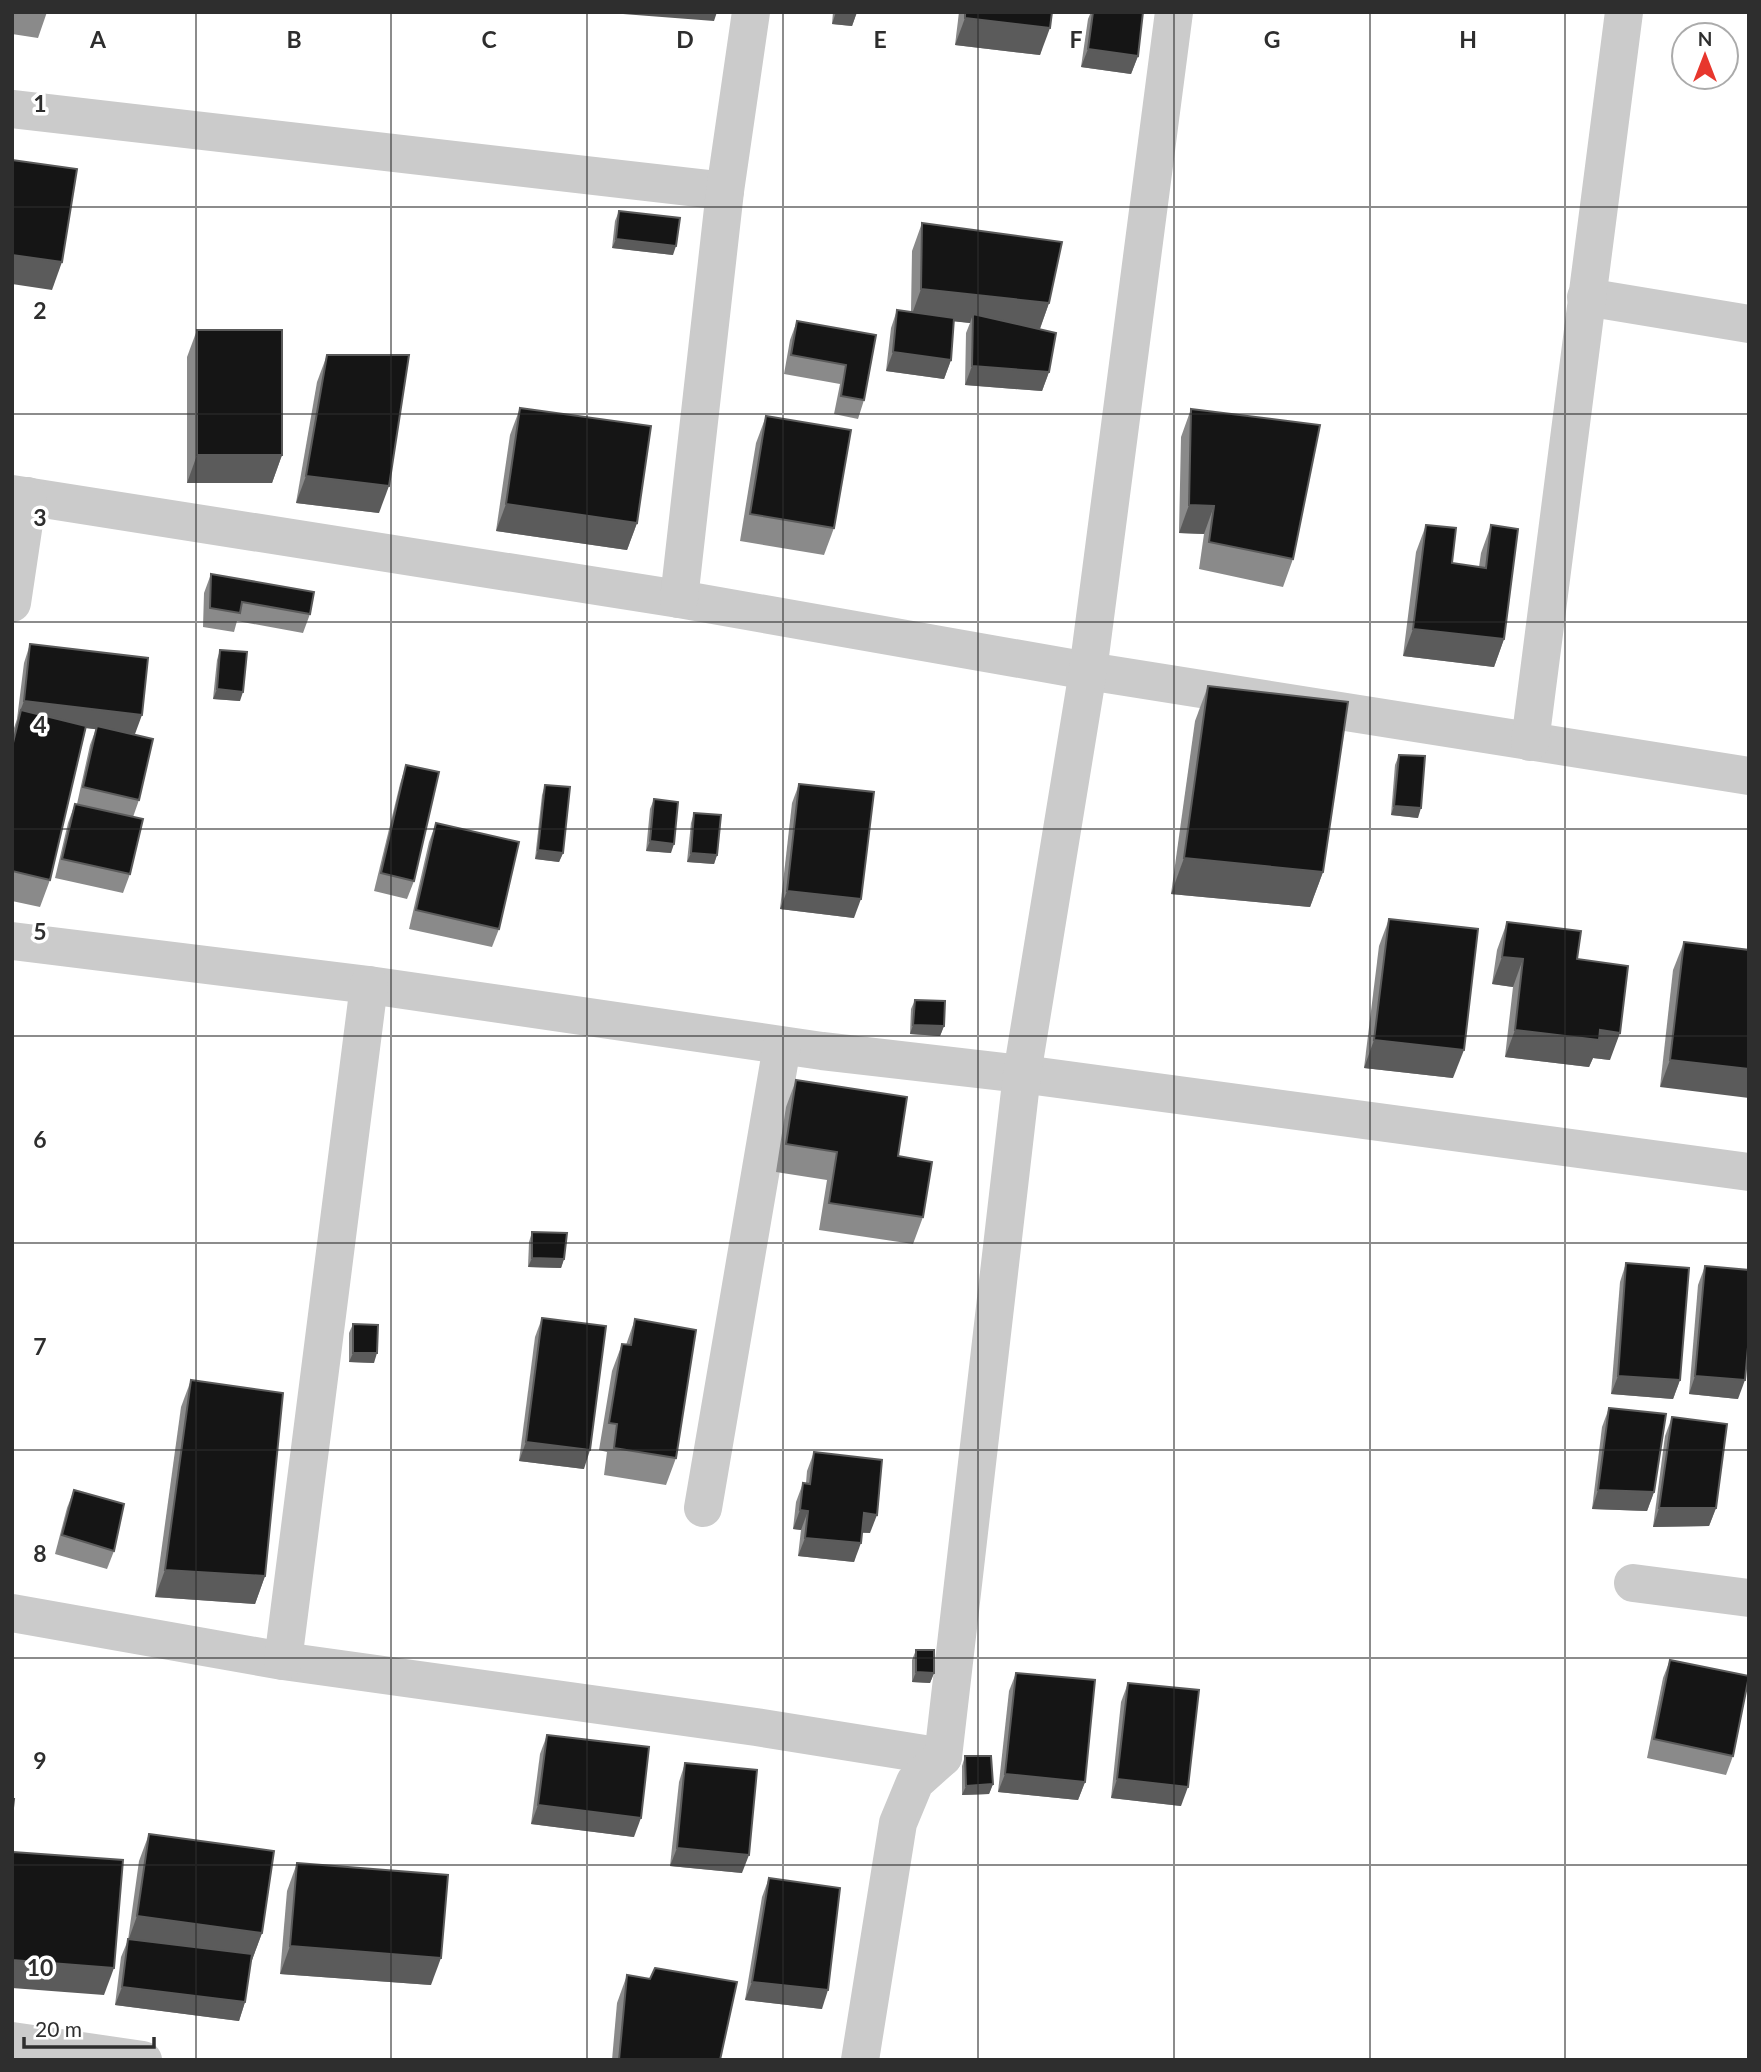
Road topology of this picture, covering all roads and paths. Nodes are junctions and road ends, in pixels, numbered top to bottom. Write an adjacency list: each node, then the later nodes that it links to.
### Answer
1 (751, 12): 5 (street)
2 (1174, 12): 11 (street)
3 (1624, 12): 6 (street)
4 (12, 109): 5 (street)
5 (724, 191): 9 (street)
6 (1587, 297): 7 (street); 12 (street)
7 (1749, 324)
8 (20, 495): 9 (street); 10 (street)
9 (679, 599): 11 (street)
10 (12, 603)
11 (1088, 671): 12 (street); 17 (street)
12 (1530, 742): 13 (street)
13 (1749, 776)
14 (12, 941): 15 (street)
15 (369, 985): 16 (street); 23 (street)
16 (782, 1046): 17 (street); 19 (street)
17 (1022, 1074): 18 (street); 24 (street)
18 (1749, 1172)
19 (703, 1508)
20 (1633, 1583): 21 (street)
21 (1749, 1598)
22 (12, 1613): 23 (street)
23 (283, 1661): 24 (street)
24 (943, 1757): 27 (street)
25 (12, 2041): 26 (street)
26 (143, 2060)
27 (860, 2060)

